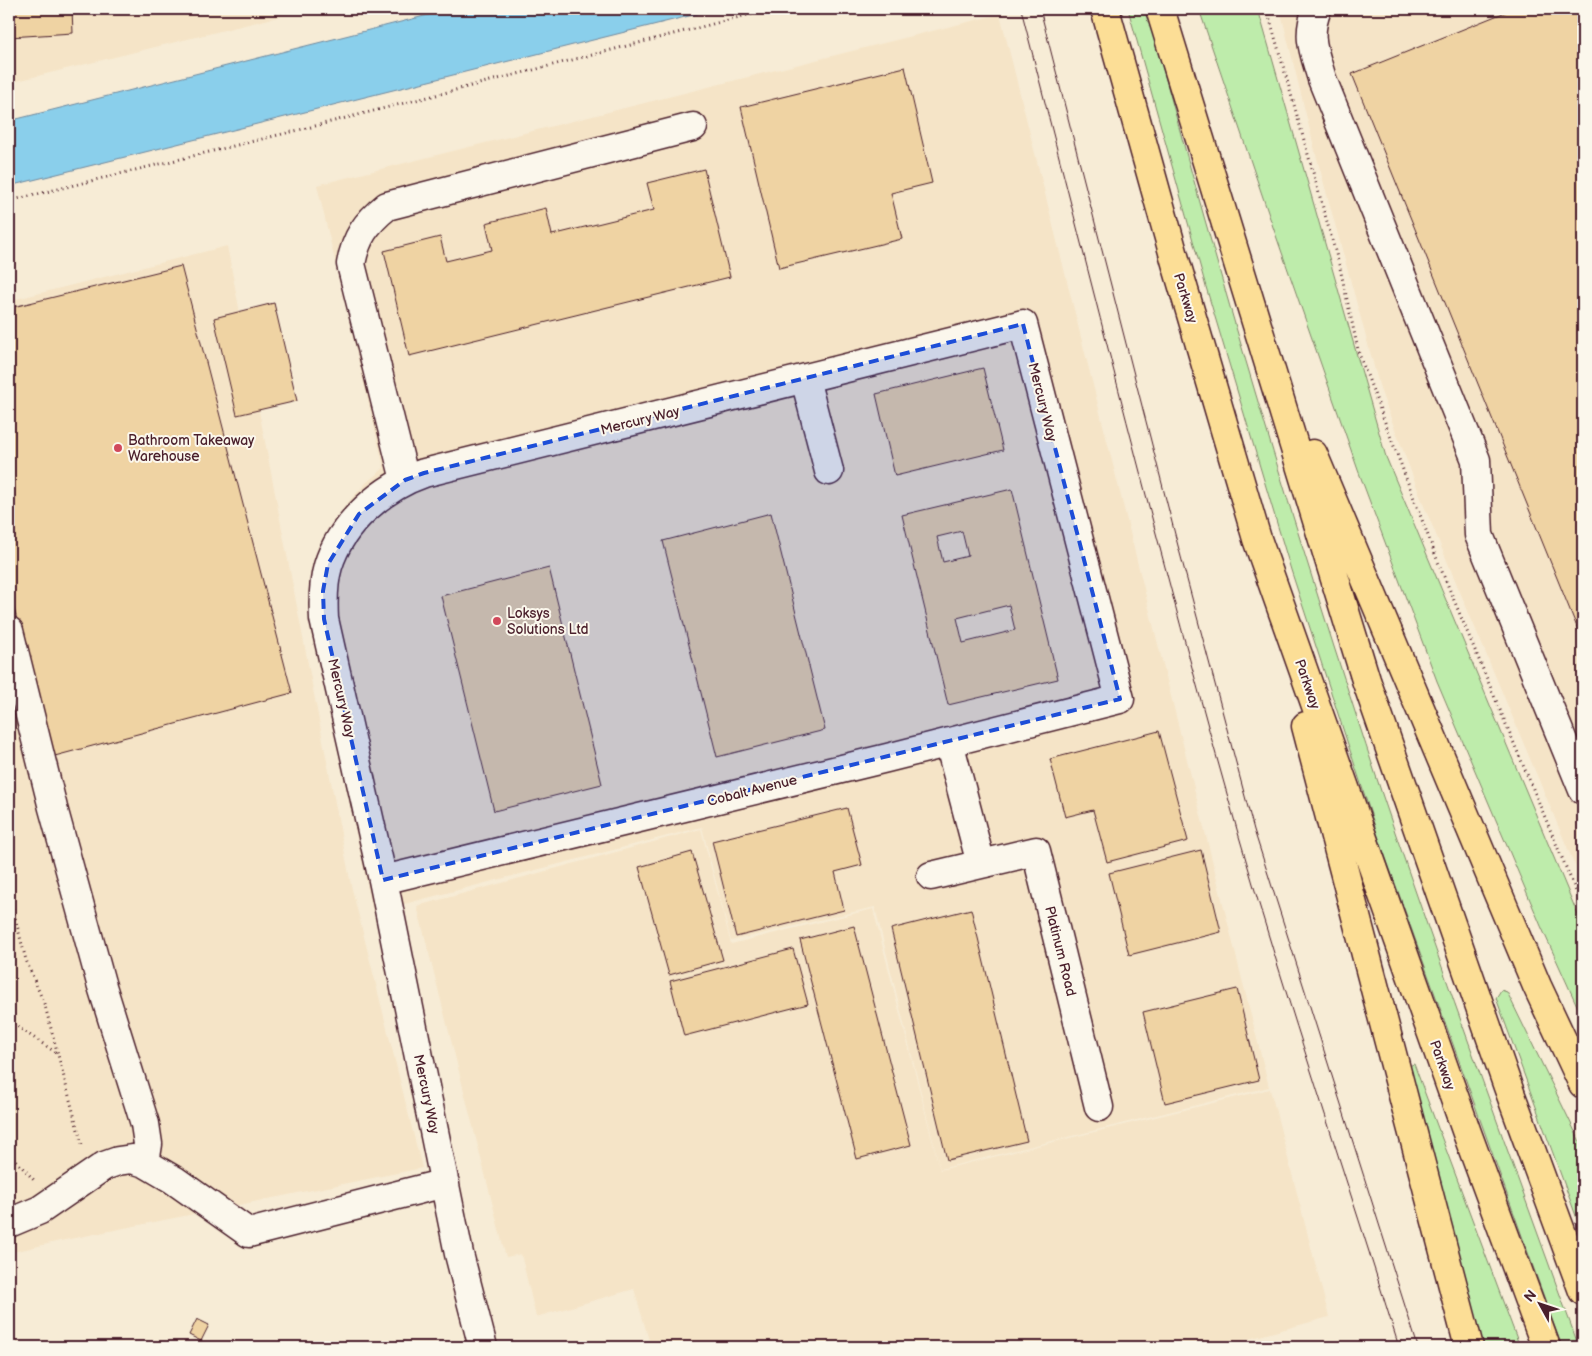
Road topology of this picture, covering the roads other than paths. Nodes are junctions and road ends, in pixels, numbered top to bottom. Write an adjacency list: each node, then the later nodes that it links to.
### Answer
1 (1105, 9): 9 (highway, Parkway)
2 (1160, 9): 5 (highway)
3 (1317, 9): 13 (street)
4 (693, 127): 8 (street)
5 (1250, 303): 17 (highway); 22 (highway)
6 (805, 379): 7 (street); 8 (street, Mercury Way); 11 (street, Mercury Way)
7 (829, 471)
8 (406, 480): 16 (street, Mercury Way)
9 (1257, 538): 24 (highway); 25 (highway, Parkway)
10 (9, 631): 19 (street)
11 (1120, 699): 12 (street, Cobalt Avenue)
12 (949, 742): 14 (street); 16 (street, Cobalt Avenue)
13 (1583, 790)
14 (981, 864): 15 (street, Platinum Road); 18 (street, Platinum Road)
15 (931, 876)
16 (383, 880): 20 (street, Mercury Way)
17 (1583, 1084)
18 (1099, 1107)
19 (145, 1163): 20 (street); 21 (street)
20 (445, 1183): 23 (street, Mercury Way)
21 (9, 1223)
22 (1583, 1291)
23 (483, 1347)
24 (1469, 1347)
25 (1546, 1347)

